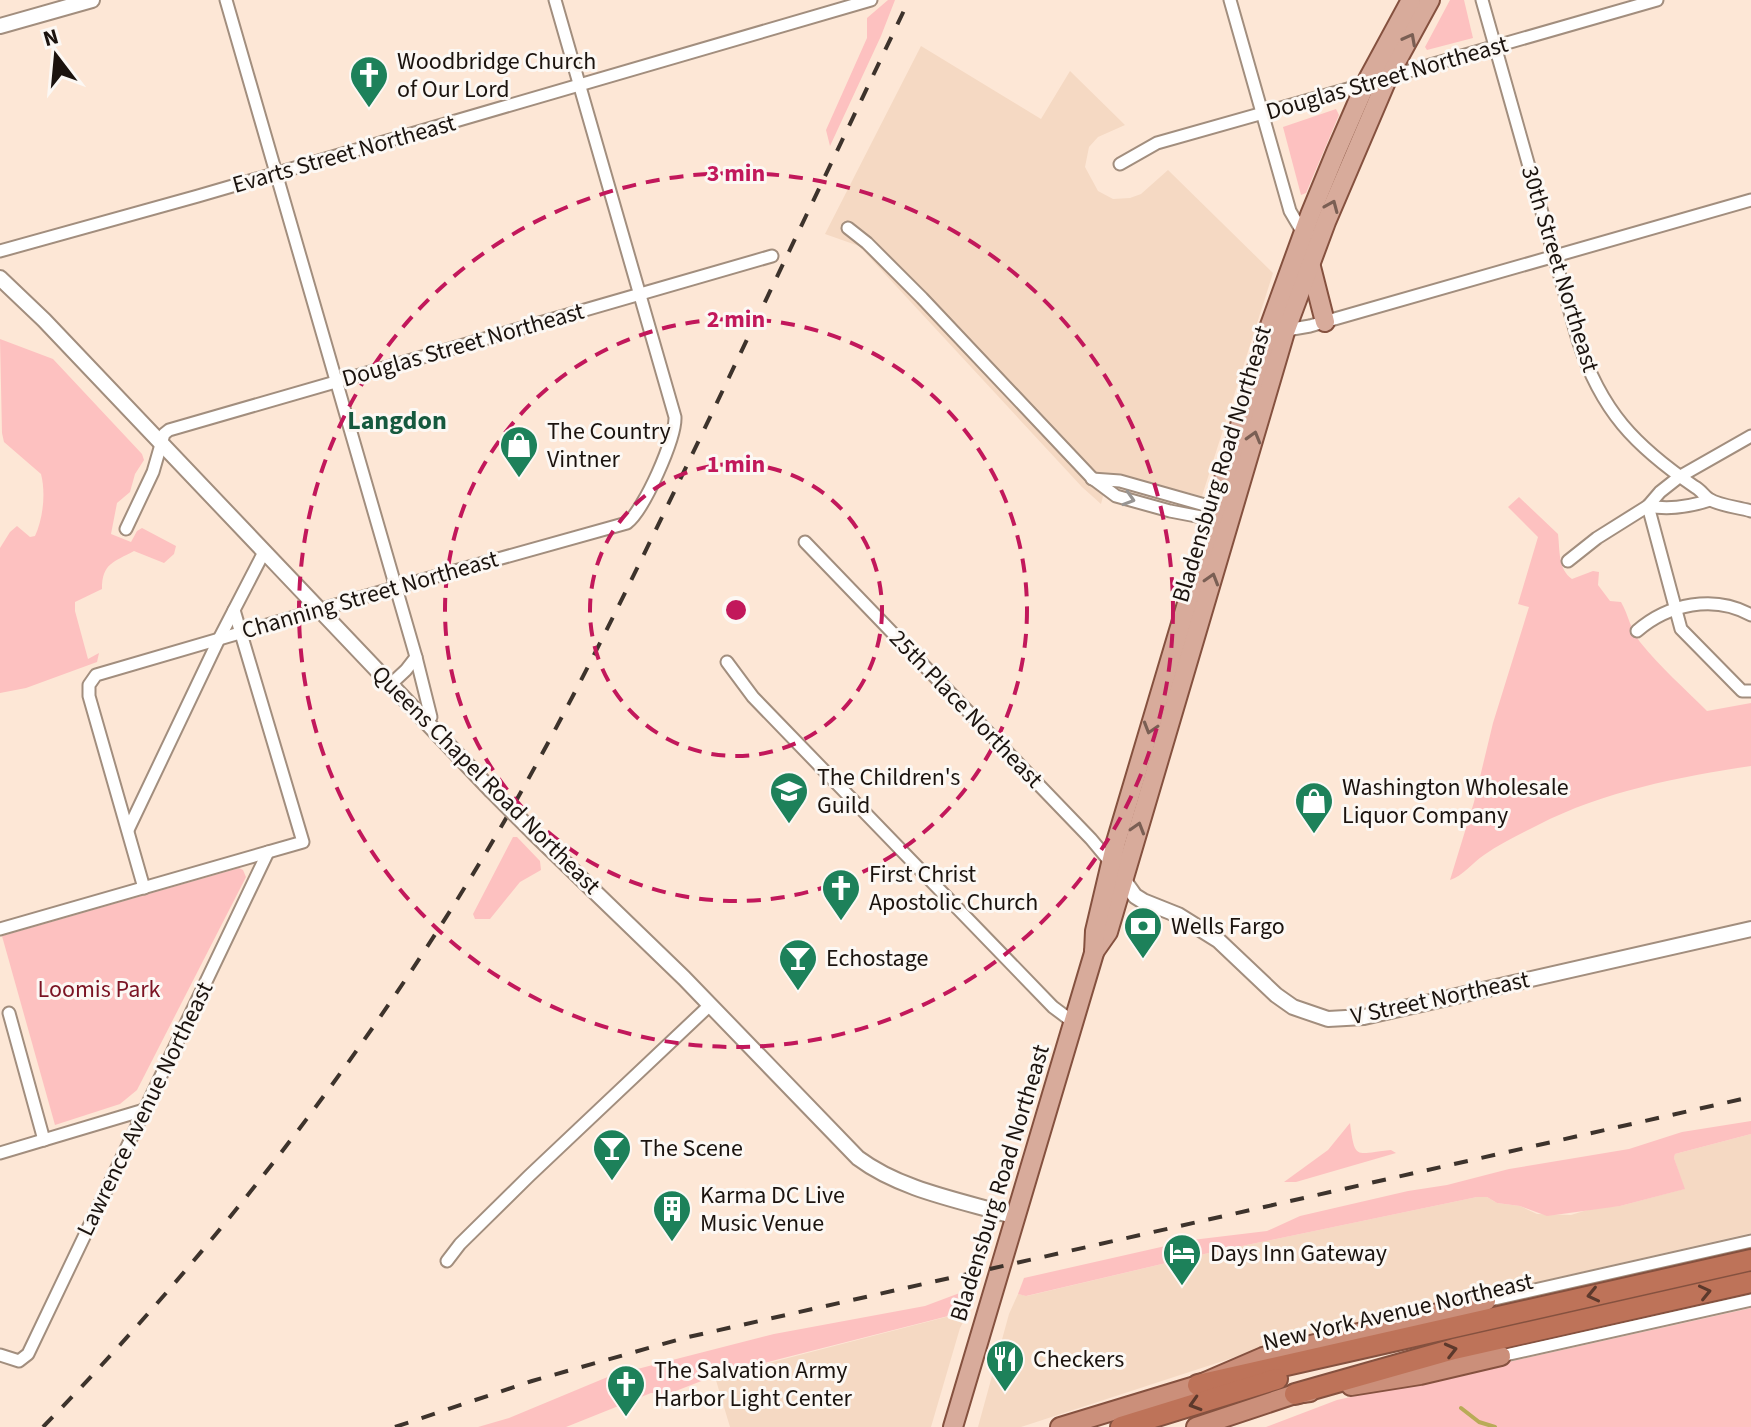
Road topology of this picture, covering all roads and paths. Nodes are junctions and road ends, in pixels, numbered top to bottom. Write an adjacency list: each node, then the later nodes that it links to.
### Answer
1 (92, 0): 10 (street)
2 (226, 0): 17 (street)
3 (555, 0): 14 (street)
4 (871, 0): 14 (street, Evarts Street Northeast)
5 (1230, 0): 15 (street)
6 (1411, 0): 13 (main road, Bladensburg Road Northeast)
7 (1430, 0): 12 (main road, Bladensburg Road Northeast, one-way to 7)
8 (1482, 0): 11 (street, 30th Street Northeast)
9 (1657, 0): 11 (street, Douglas Street Northeast)
10 (0, 26)
11 (1493, 47): 12 (street, Douglas Street Northeast); 23 (street, 30th Street Northeast)
12 (1388, 77): 13 (street, Douglas Street Northeast); 20 (main road, Bladensburg Road Northeast, one-way to 12)
13 (1366, 83): 15 (street, Douglas Street Northeast); 20 (main road, Bladensburg Road Northeast)
14 (580, 86): 17 (street, Evarts Street Northeast); 26 (street)
15 (1262, 113): 16 (street, Douglas Street Northeast); 20 (street)
16 (1120, 164)
17 (275, 174): 21 (street, Evarts Street Northeast); 29 (street)
18 (1751, 200): 23 (street)
19 (848, 228): 36 (street)
20 (1311, 236): 24 (main road, Bladensburg Road Northeast); 28 (main road, Bladensburg Road Northeast)
21 (0, 251)
22 (772, 256): 26 (street, Douglas Street Northeast)
23 (1555, 257): 27 (street); 32 (street, 30th Street Northeast)
24 (1310, 263): 27 (main road); 28 (main road, Bladensburg Road Northeast)
25 (0, 278): 31 (street, Queens Chapel Road Northeast)
26 (640, 294): 29 (street, Douglas Street Northeast); 41 (street, Channing Street Northeast)
27 (1325, 322): 28 (street)
28 (1277, 330): 36 (main road, Bladensburg Road Northeast)
29 (335, 382): 31 (street, Douglas Street Northeast); 41 (street)
30 (1751, 436): 32 (street)
31 (160, 443): 37 (street); 39 (street, Queens Chapel Road Northeast)
32 (1679, 477): 33 (street, 30th Street Northeast); 34 (street)
33 (1710, 500): 34 (street); 35 (street, 30th Street Northeast)
34 (1648, 506): 40 (street); 42 (street)
35 (1751, 511)
36 (1222, 516): 51 (main road, Bladensburg Road Northeast)
37 (126, 529)
38 (805, 542): 57 (street, 25th Place Northeast)
39 (264, 552): 43 (street); 44 (street, Queens Chapel Road Northeast)
40 (1568, 561)
41 (394, 588): 44 (street, Channing Street Northeast); 49 (street)
42 (1677, 608): 45 (street); 46 (street); 53 (street)
43 (234, 610): 47 (street); 48 (street)
44 (320, 610): 47 (street, Channing Street Northeast); 52 (street, Queens Chapel Road Northeast)
45 (1751, 615)
46 (1637, 631)
47 (241, 632): 48 (street, Channing Street Northeast); 56 (street)
48 (219, 639): 55 (street); 55 (street, Channing Street Northeast)
49 (416, 657): 52 (street); 54 (street)
50 (727, 662): 65 (street)
51 (1174, 678): 57 (main road, Bladensburg Road Northeast, one-way to 57); 58 (main road, Bladensburg Road Northeast, one-way to 51)
52 (391, 684): 63 (street, Queens Chapel Road Northeast, bridge)
53 (1751, 691)
54 (431, 717)
55 (128, 830): 59 (street)
56 (268, 852): 59 (street); 66 (street, Lawrence Avenue Northeast)
57 (1111, 863): 58 (street, 25th Place Northeast); 62 (main road, Bladensburg Road Northeast)
58 (1123, 879): 61 (street, V Street Northeast); 62 (main road, Bladensburg Road Northeast)
59 (144, 888): 60 (street)
60 (0, 929)
61 (1751, 929)
62 (1094, 953): 65 (main road, Bladensburg Road Northeast)
63 (710, 1005): 69 (street, Queens Chapel Road Northeast); 72 (street)
64 (9, 1013): 67 (street)
65 (1073, 1022): 69 (main road, Bladensburg Road Northeast)
66 (144, 1110): 67 (street); 77 (street, Lawrence Avenue Northeast)
67 (44, 1140): 68 (street)
68 (0, 1153)
69 (1016, 1217): 81 (main road, Bladensburg Road Northeast)
70 (1751, 1241): 75 (street)
71 (1751, 1260): 76 (highway, New York Avenue Northeast, one-way to 76)
72 (447, 1261)
73 (1751, 1282): 80 (highway, New York Avenue Northeast, one-way to 73)
74 (1751, 1300): 78 (street)
75 (1486, 1301): 79 (highway)
76 (1403, 1338): 79 (highway, New York Avenue Northeast); 83 (highway, one-way to 83)
77 (0, 1355)
78 (1501, 1356): 80 (highway)
79 (1198, 1385): 82 (highway, New York Avenue Northeast)
80 (1295, 1394): 84 (highway, New York Avenue Northeast)
81 (953, 1427)
82 (1060, 1427)
83 (1121, 1427)
84 (1196, 1427)

